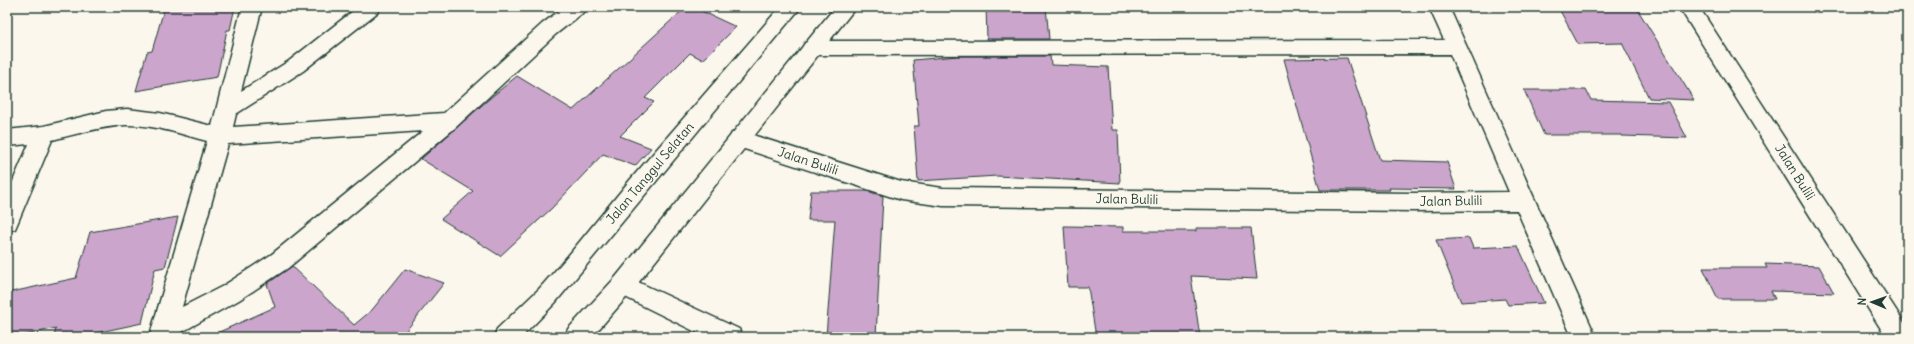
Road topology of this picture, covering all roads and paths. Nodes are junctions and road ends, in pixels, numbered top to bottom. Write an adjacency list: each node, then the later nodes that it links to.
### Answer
1 (252, 7): 10 (street)
2 (371, 7): 10 (street)
3 (577, 7): 11 (street)
4 (791, 7): 20 (street, Jalan Tanggul Selatan)
5 (846, 7): 9 (street)
6 (1439, 7): 8 (street)
7 (1689, 7): 24 (street, Jalan Bulili)
8 (1457, 47): 9 (street); 16 (street)
9 (812, 48): 15 (street)
10 (227, 110): 13 (street)
11 (449, 121): 13 (street); 19 (street)
12 (44, 134): 13 (street); 14 (street); 17 (street)
13 (220, 136): 19 (street)
14 (7, 138)
15 (740, 139): 16 (street, Jalan Bulili); 18 (street)
16 (1523, 201): 23 (street)
17 (7, 222)
18 (623, 285): 21 (street); 22 (street)
19 (163, 333)
20 (506, 337)
21 (577, 337)
22 (730, 337)
23 (1584, 337)
24 (1900, 337)

